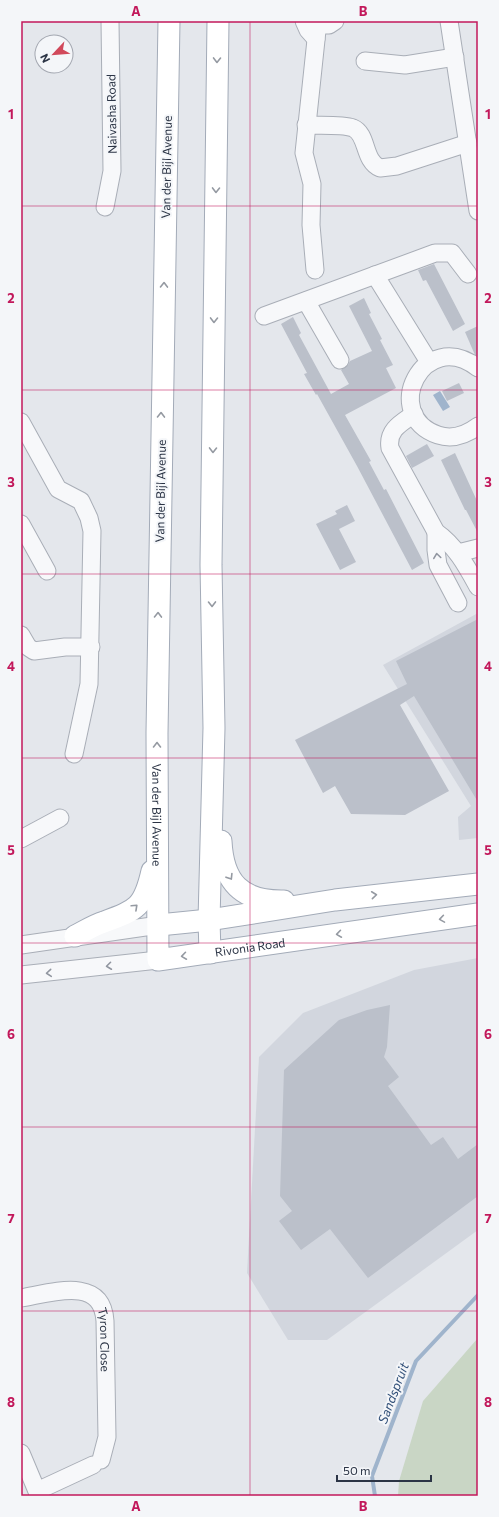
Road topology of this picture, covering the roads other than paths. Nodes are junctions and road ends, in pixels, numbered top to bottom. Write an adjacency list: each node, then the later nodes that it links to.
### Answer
1 (110, 21): 11 (street, Naivasha Road)
2 (169, 21): 37 (main road, Van der Bijl Avenue, one-way to 2)
3 (218, 21): 33 (main road, one-way to 33)
4 (335, 21): 6 (street)
5 (449, 21): 7 (street)
6 (314, 27): 9 (street)
7 (456, 57): 8 (street); 10 (street)
8 (365, 61)
9 (306, 125): 10 (street); 13 (street)
10 (468, 143): 12 (street)
11 (105, 206)
12 (478, 211)
13 (315, 270)
14 (468, 274): 15 (street)
15 (375, 276): 16 (street); 19 (street)
16 (306, 301): 17 (street); 18 (street)
17 (264, 316)
18 (340, 360)
19 (429, 362): 20 (street); 21 (street)
20 (478, 368)
21 (414, 414): 23 (street); 25 (street)
22 (21, 422): 32 (street)
23 (478, 426)
24 (21, 524): 28 (street)
25 (436, 532): 27 (street); 30 (street, one-way to 25)
26 (478, 548): 27 (street)
27 (458, 553): 29 (street)
28 (47, 571)
29 (478, 587)
30 (458, 603)
31 (21, 635): 32 (street)
32 (91, 647): 34 (street)
33 (214, 728): 39 (main road, one-way to 39); 41 (main road)
34 (74, 754)
35 (60, 818): 36 (street)
36 (21, 839)
37 (156, 854): 42 (main road, Van der Bijl Avenue); 43 (main road, one-way to 37)
38 (478, 884): 39 (main road, one-way to 38)
39 (336, 900): 41 (main road)
40 (478, 914): 45 (main road, Rivonia Road, one-way to 45)
41 (209, 920): 42 (main road); 45 (main road)
42 (159, 925): 43 (street); 46 (main road, Van der Bijl Avenue)
43 (76, 936): 44 (street)
44 (21, 945)
45 (210, 952): 46 (main road, Rivonia Road, one-way to 46)
46 (158, 960): 47 (street, Rivonia Road, one-way to 47)
47 (21, 976)
48 (21, 1298): 50 (street, Tyron Close)
49 (21, 1453): 50 (street)
50 (41, 1494)

